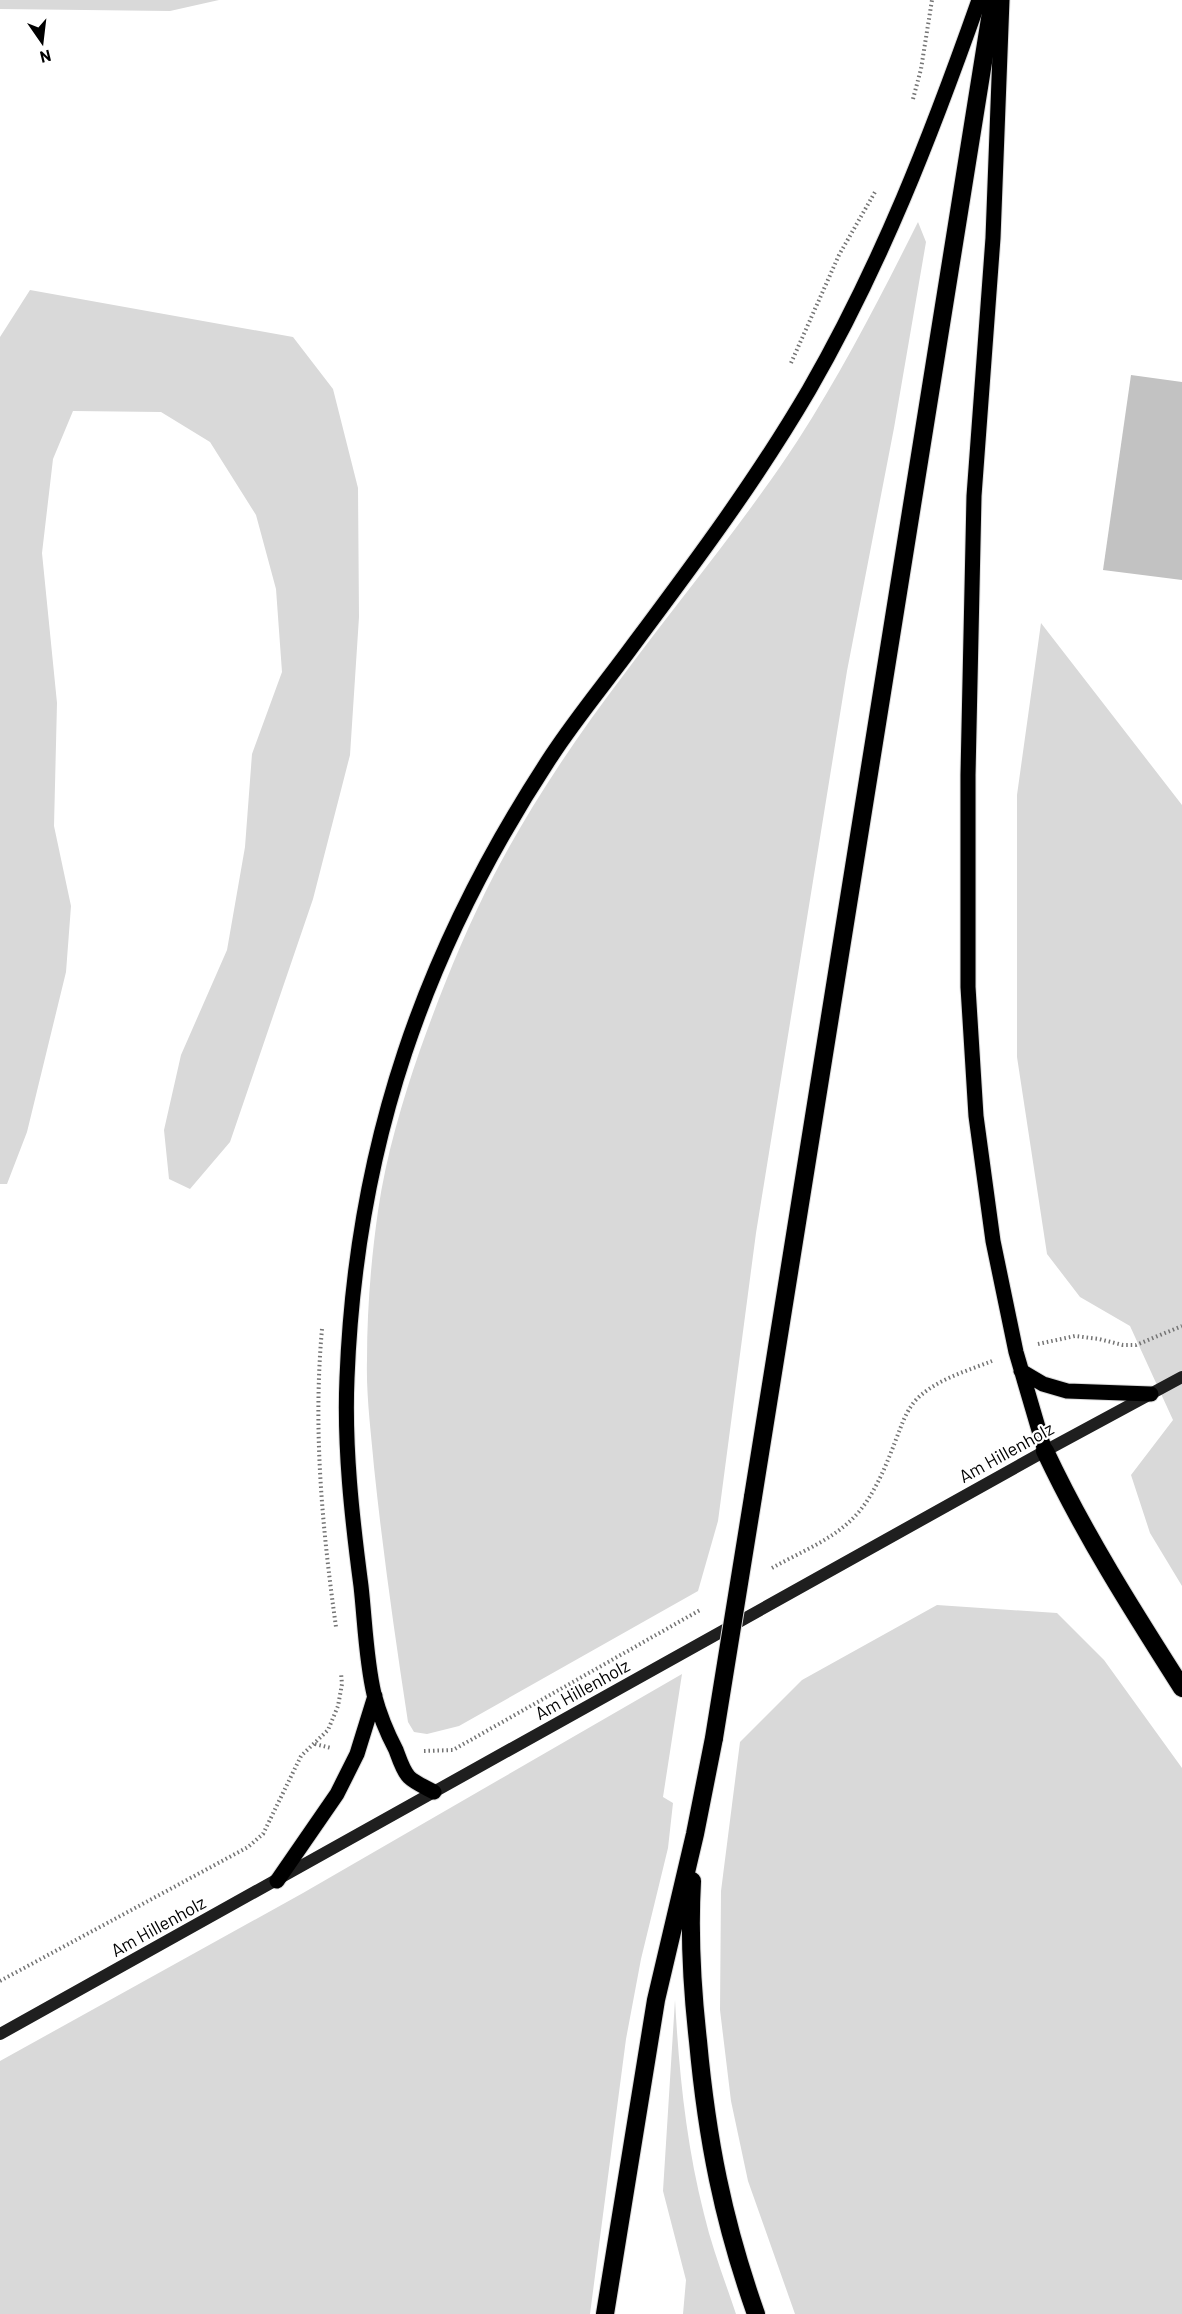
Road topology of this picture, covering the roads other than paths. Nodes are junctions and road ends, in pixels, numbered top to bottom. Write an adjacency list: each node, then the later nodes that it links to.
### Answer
1 (980, 0): 9 (main road)
2 (993, 0): 11 (highway, bridge)
3 (1002, 0): 4 (main road)
4 (1021, 1371): 6 (main road); 7 (main road)
5 (1182, 1377): 6 (street, Am Hillenholz)
6 (1152, 1394): 7 (street, Am Hillenholz)
7 (1045, 1451): 8 (highway); 10 (street, Am Hillenholz)
8 (1182, 1688)
9 (375, 1696): 10 (main road); 12 (main road)
10 (434, 1792): 12 (street, Am Hillenholz)
11 (695, 1834): 14 (highway); 15 (highway)
12 (277, 1881): 13 (street, Am Hillenholz)
13 (0, 2034)
14 (605, 2314)
15 (756, 2314)

